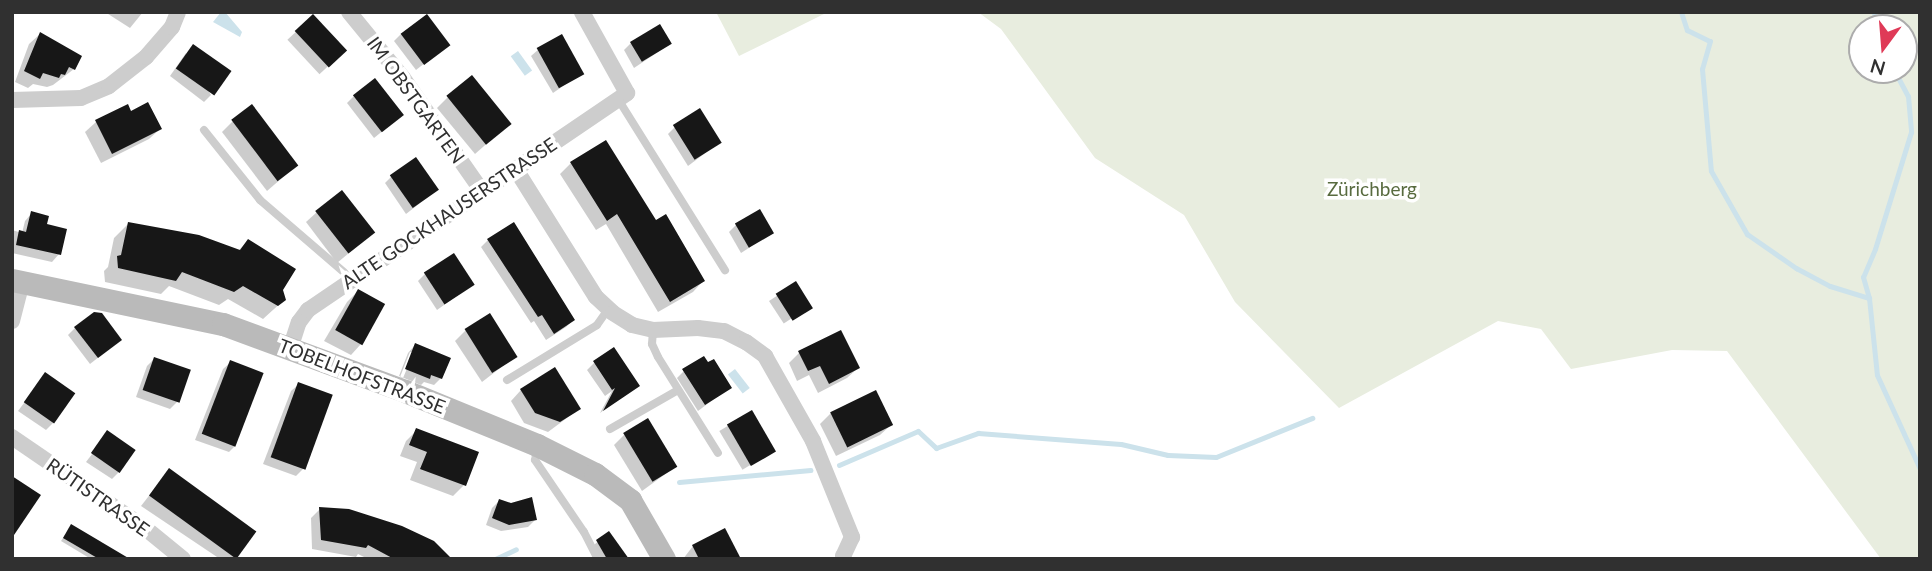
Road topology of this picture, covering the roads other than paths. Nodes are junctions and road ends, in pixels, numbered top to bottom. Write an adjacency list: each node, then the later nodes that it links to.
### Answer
1 (178, 12): 5 (street)
2 (349, 12): 8 (street, IM OBSTGARTEN)
3 (582, 12): 4 (street)
4 (623, 96): 7 (street, ALTE GOCKHAUSERSTRASSE); 9 (lane)
5 (12, 100)
6 (204, 130): 10 (lane)
7 (515, 168): 8 (street, ALTE GOCKHAUSERSTRASSE); 12 (street)
8 (481, 190): 10 (street, ALTE GOCKHAUSERSTRASSE)
9 (725, 270)
10 (352, 279): 15 (street, ALTE GOCKHAUSERSTRASSE)
11 (17, 281): 13 (street); 15 (main road, TOBELHOFSTRASSE)
12 (608, 309): 14 (street); 16 (lane)
13 (12, 321)
14 (653, 330): 17 (lane); 25 (street)
15 (290, 349): 20 (main road, TOBELHOFSTRASSE)
16 (507, 380)
17 (678, 390): 18 (lane); 21 (lane)
18 (610, 429)
19 (12, 437): 22 (street, RÜTISTRASSE)
20 (537, 445): 23 (lane); 24 (main road, TOBELHOFSTRASSE)
21 (718, 453)
22 (183, 559)
23 (598, 559)
24 (664, 559)
25 (844, 559)

